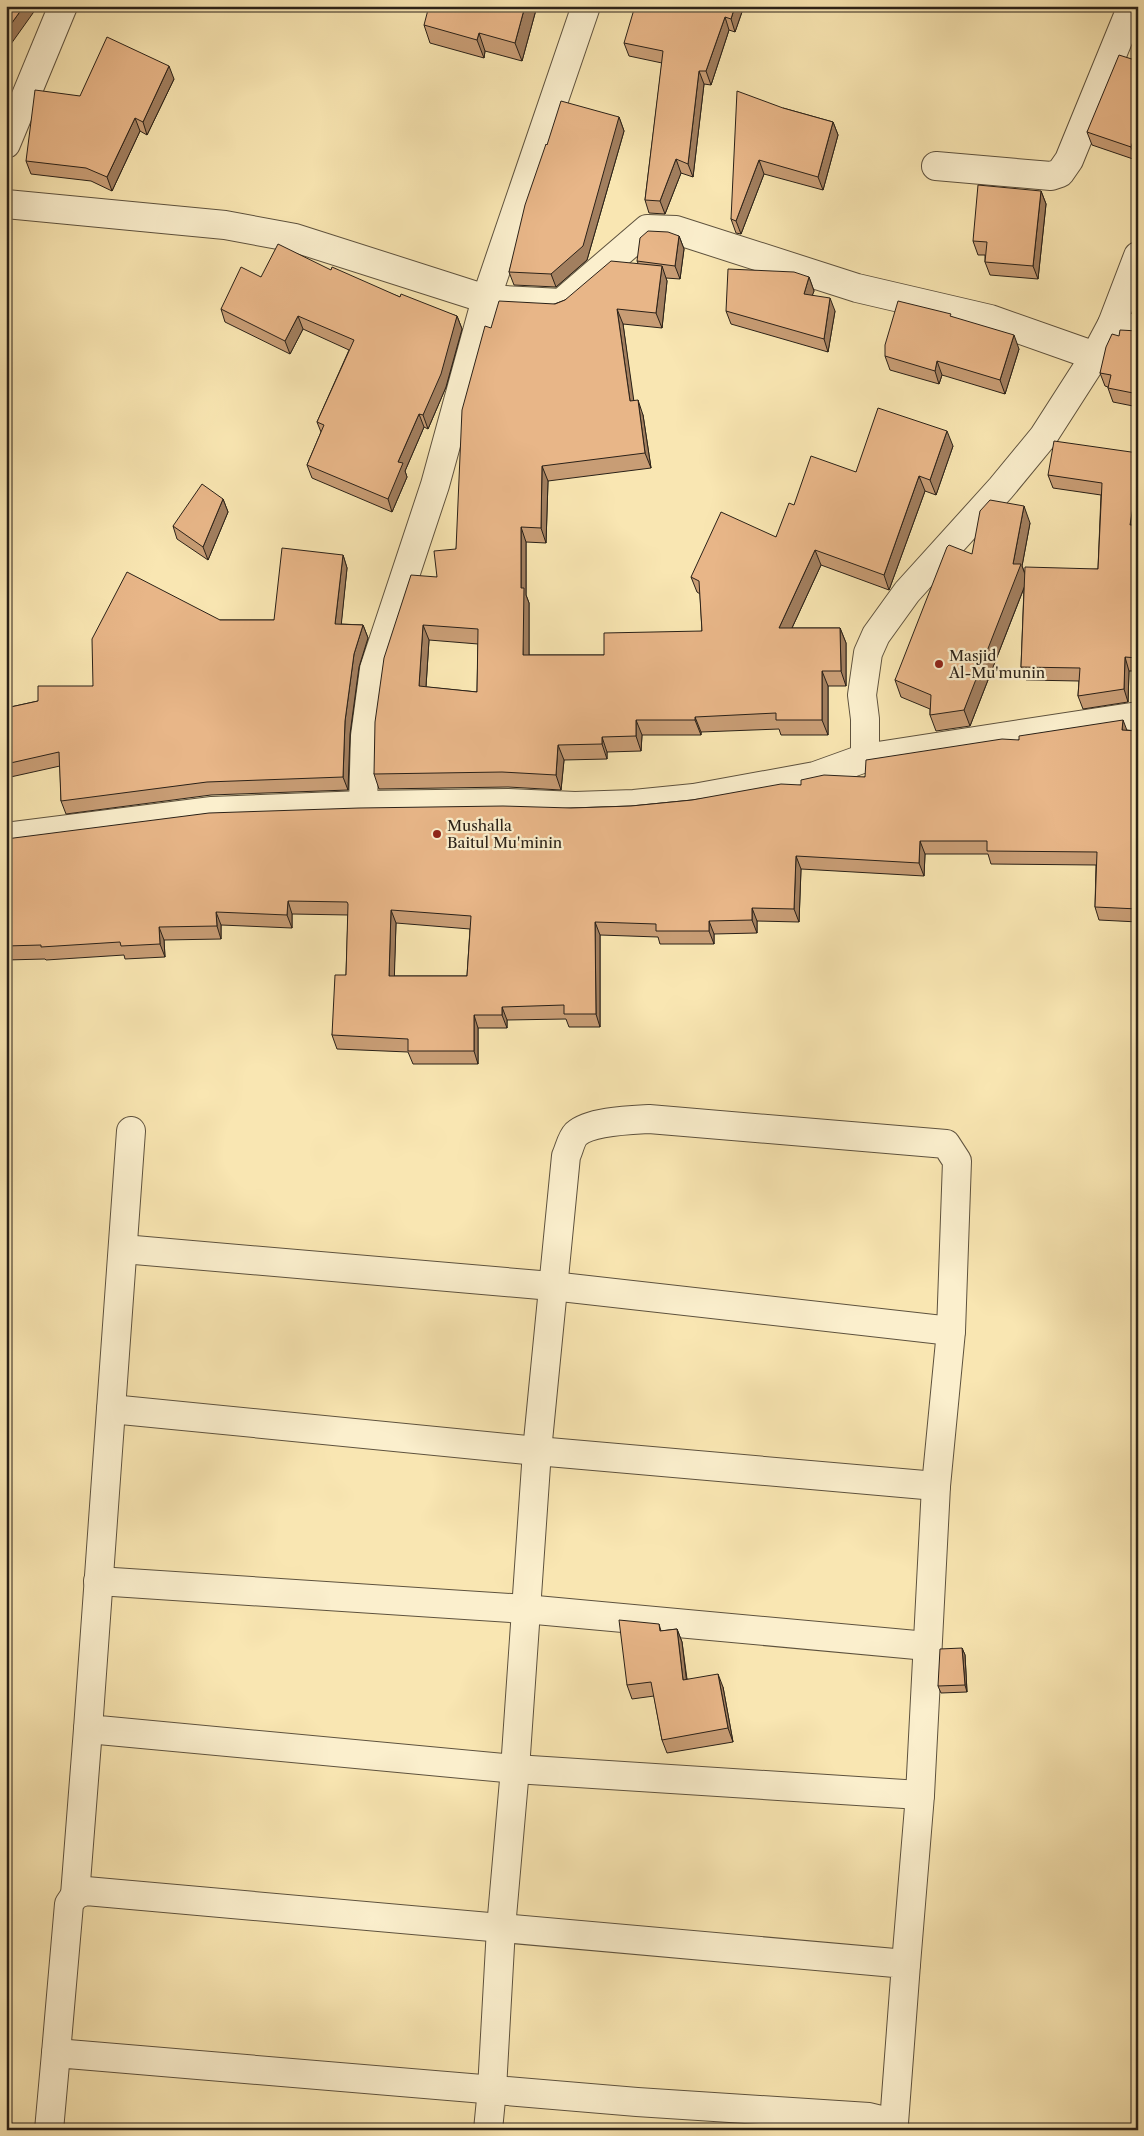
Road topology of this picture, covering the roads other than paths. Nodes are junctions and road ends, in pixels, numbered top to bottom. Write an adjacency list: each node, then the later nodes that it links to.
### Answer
1 (63, 6): 4 (street)
2 (586, 6): 8 (street)
3 (1132, 6): 5 (street)
4 (6, 144)
5 (936, 166)
6 (6, 204): 8 (street)
7 (1138, 256): 9 (street)
8 (486, 299): 10 (street); 13 (street)
9 (1125, 327): 10 (street)
10 (1095, 356): 12 (street)
11 (1138, 716): 12 (street)
12 (865, 758): 13 (street)
13 (364, 805): 14 (street)
14 (6, 837)
15 (131, 1130): 16 (street)
16 (123, 1249): 17 (street); 19 (street)
17 (552, 1286): 18 (street); 18 (street); 20 (street)
18 (951, 1331): 21 (street)
19 (111, 1409): 20 (street); 22 (street)
20 (537, 1451): 21 (street); 23 (street)
21 (936, 1486): 24 (street)
22 (98, 1581): 23 (street); 25 (street)
23 (525, 1609): 24 (street); 26 (street)
24 (927, 1646): 27 (street)
25 (88, 1729): 26 (street); 28 (street)
26 (515, 1769): 27 (street); 29 (street)
27 (920, 1795): 30 (street)
28 (75, 1895): 29 (street); 31 (street)
29 (501, 1928): 30 (street); 32 (street)
30 (906, 1964): 33 (street)
31 (56, 2052): 32 (street); 34 (street)
32 (492, 2089): 33 (street); 35 (street)
33 (894, 2126)
34 (49, 2130)
35 (488, 2130)

